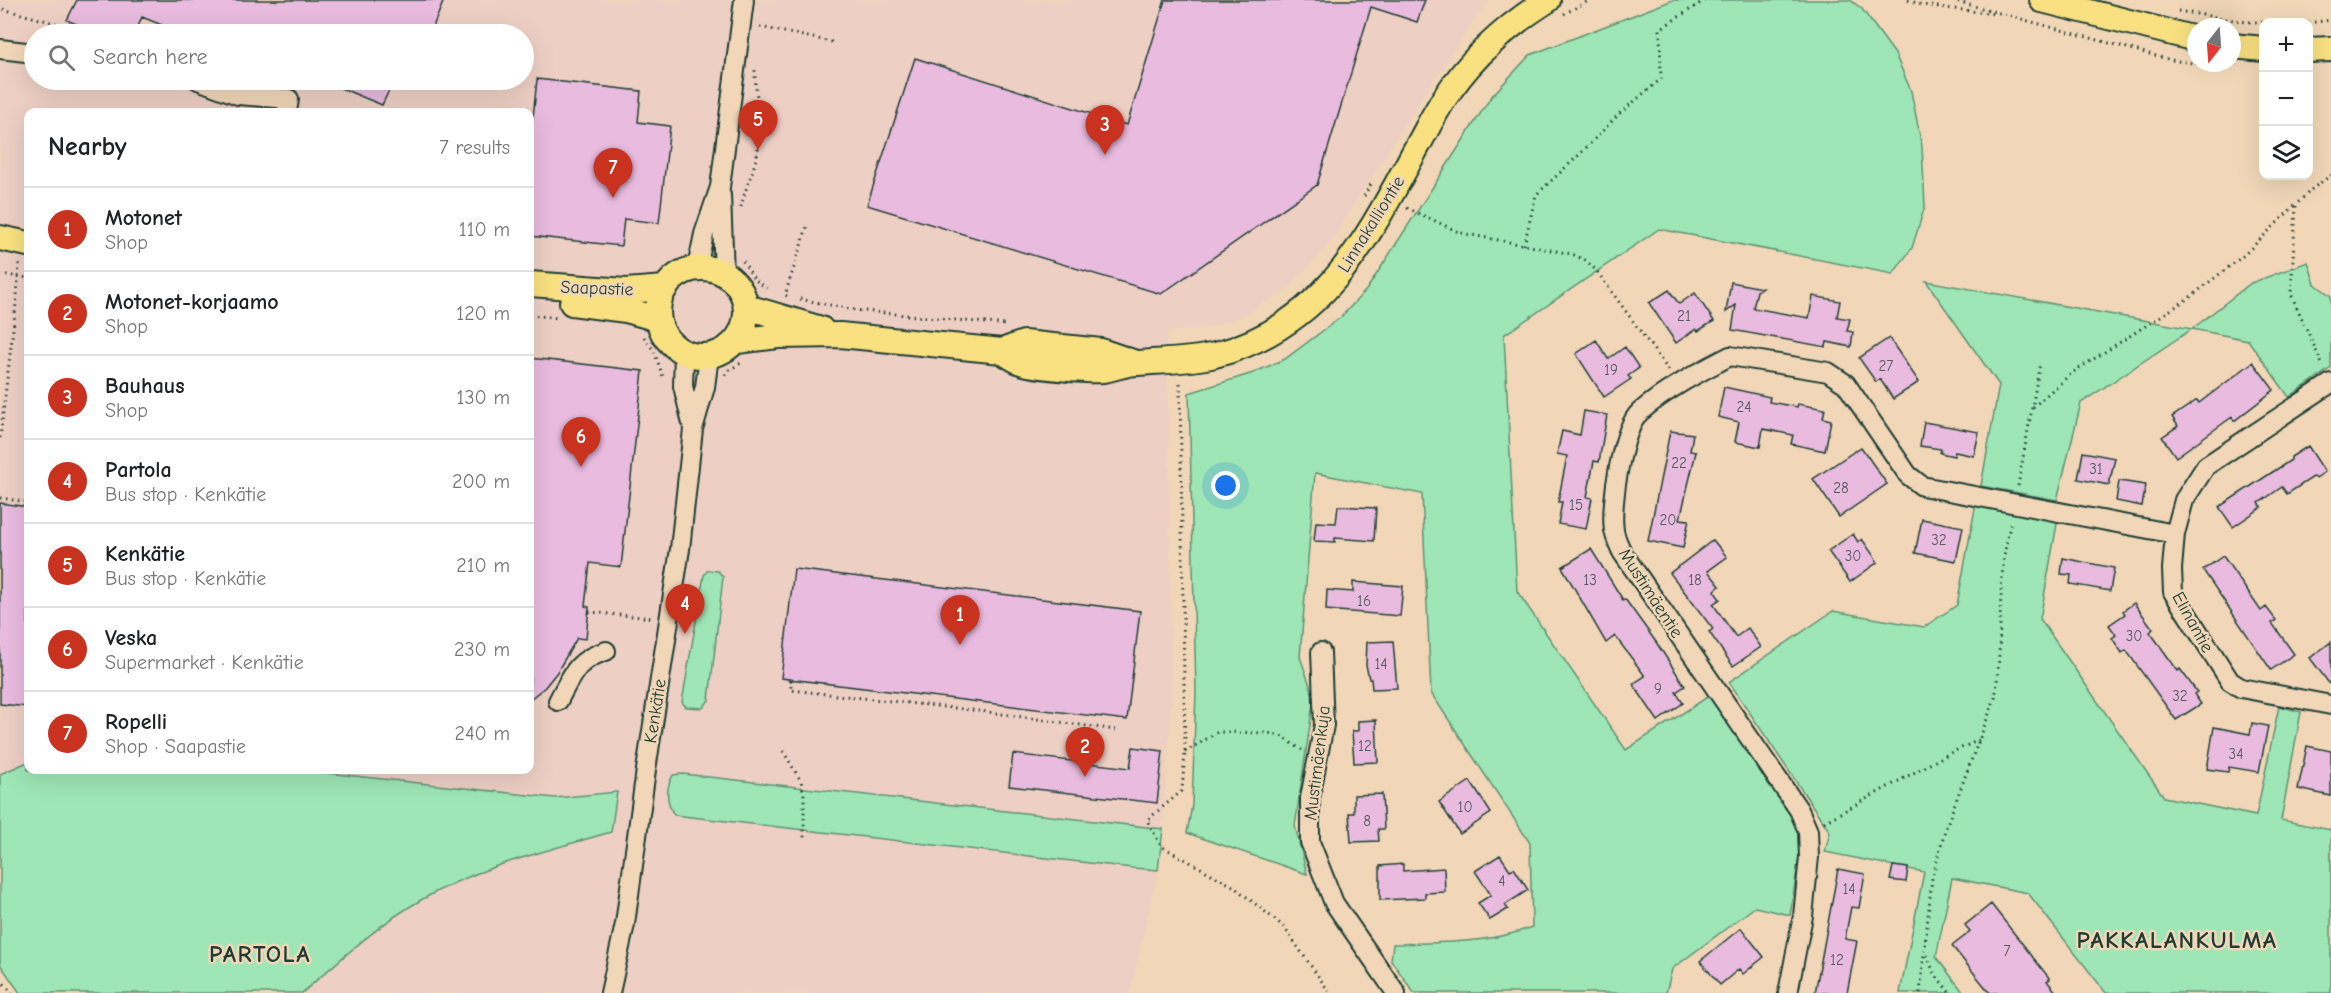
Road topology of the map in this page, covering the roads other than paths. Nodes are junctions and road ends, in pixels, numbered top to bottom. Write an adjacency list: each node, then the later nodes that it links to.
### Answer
1 (744, 0): 13 (street)
2 (2042, 0): 4 (main road)
3 (1553, 9): 25 (main road, Linnakalliontie)
4 (2187, 37)
5 (2241, 47): 7 (main road)
6 (0, 49): 10 (street)
7 (2259, 49)
8 (2331, 49): 9 (main road)
9 (2313, 50)
10 (24, 52)
11 (225, 90): 12 (street)
12 (288, 108)
13 (720, 187): 18 (street); 19 (street)
14 (0, 238): 15 (main road)
15 (24, 243)
16 (0, 255): 17 (main road)
17 (23, 268)
18 (697, 268): 19 (main road); 21 (main road)
19 (724, 274): 23 (main road)
20 (534, 284): 21 (main road, Saapastie)
21 (665, 288): 24 (main road)
22 (534, 298): 24 (main road, Saapastie)
23 (747, 307): 25 (main road); 26 (main road)
24 (658, 319): 27 (main road)
25 (840, 335): 26 (main road)
26 (737, 340): 28 (main road)
27 (684, 353): 28 (main road); 30 (street, Kenkätie)
28 (709, 356): 30 (street, Kenkätie)
29 (2330, 384): 31 (street, Elinantie)
30 (693, 429): 36 (street, Kenkätie)
31 (2175, 534): 35 (street, Elinantie); 38 (street, Mustimäentie)
32 (606, 651): 34 (street)
33 (1322, 652): 37 (street, Mustimäenkuja)
34 (558, 701)
35 (2331, 705)
36 (610, 993)
37 (1396, 993)
38 (1788, 993)

